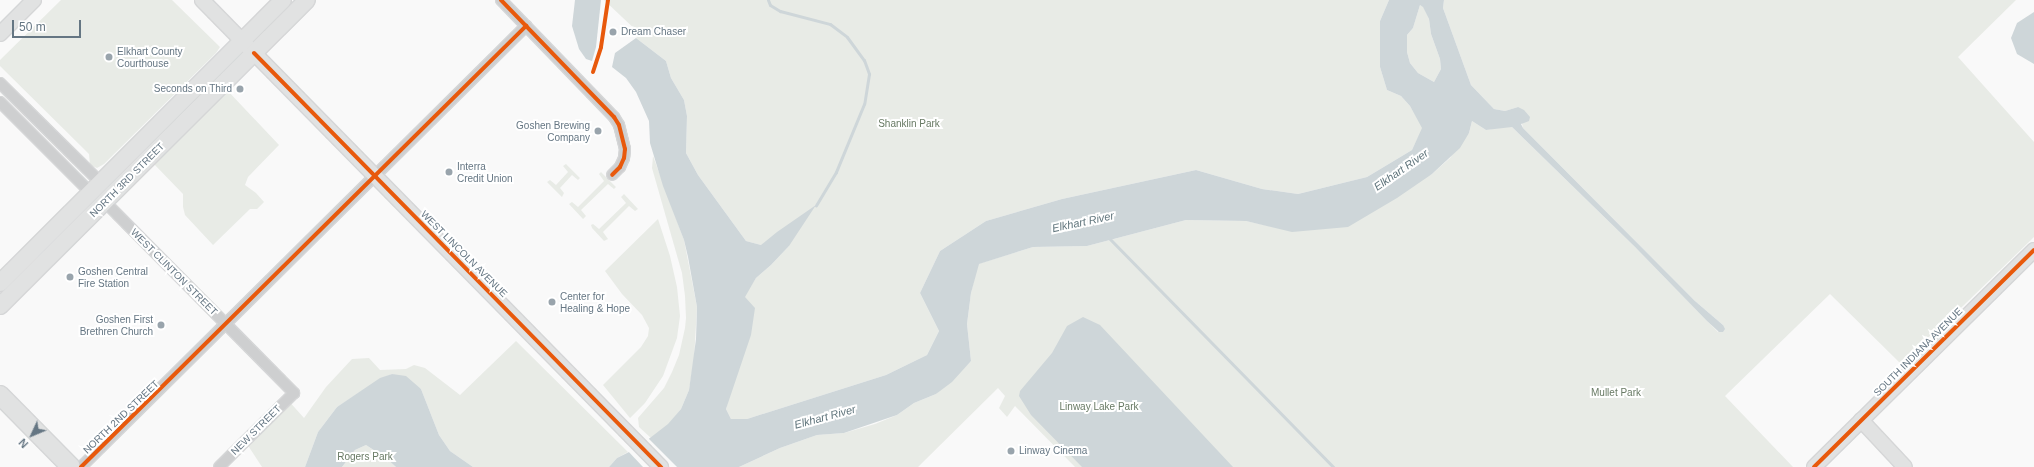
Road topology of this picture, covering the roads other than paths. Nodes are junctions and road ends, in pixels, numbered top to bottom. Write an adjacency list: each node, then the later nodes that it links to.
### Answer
1 (34, 0): 7 (street)
2 (202, 0): 8 (street, WEST LINCOLN AVENUE)
3 (283, 0): 8 (main road, NORTH 3RD STREET)
4 (307, 0): 9 (main road, NORTH 3RD STREET)
5 (501, 0): 6 (street)
6 (526, 26): 12 (street); 13 (street, NORTH 2ND STREET)
7 (0, 34)
8 (242, 41): 9 (street, WEST LINCOLN AVENUE); 14 (main road, NORTH 3RD STREET)
9 (254, 53): 13 (street, WEST LINCOLN AVENUE); 15 (main road, NORTH 3RD STREET)
10 (0, 83): 14 (street)
11 (0, 102): 14 (street)
12 (612, 175)
13 (376, 176): 19 (street, NORTH 2ND STREET); 26 (street, WEST LINCOLN AVENUE)
14 (96, 188): 17 (main road, NORTH 3RD STREET)
15 (105, 202): 18 (main road, NORTH 3RD STREET); 19 (street, WEST CLINTON STREET)
16 (2034, 250): 22 (street, SOUTH INDIANA AVENUE)
17 (0, 283)
18 (0, 306)
19 (226, 325): 20 (street, WEST CLINTON STREET); 24 (street, NORTH 2ND STREET)
20 (294, 393): 25 (street, NEW STREET)
21 (0, 395): 23 (highway)
22 (1860, 420): 27 (street, SOUTH INDIANA AVENUE); 28 (street)
23 (72, 467)
24 (81, 467)
25 (219, 467)
26 (661, 467)
27 (1814, 467)
28 (1905, 467)

